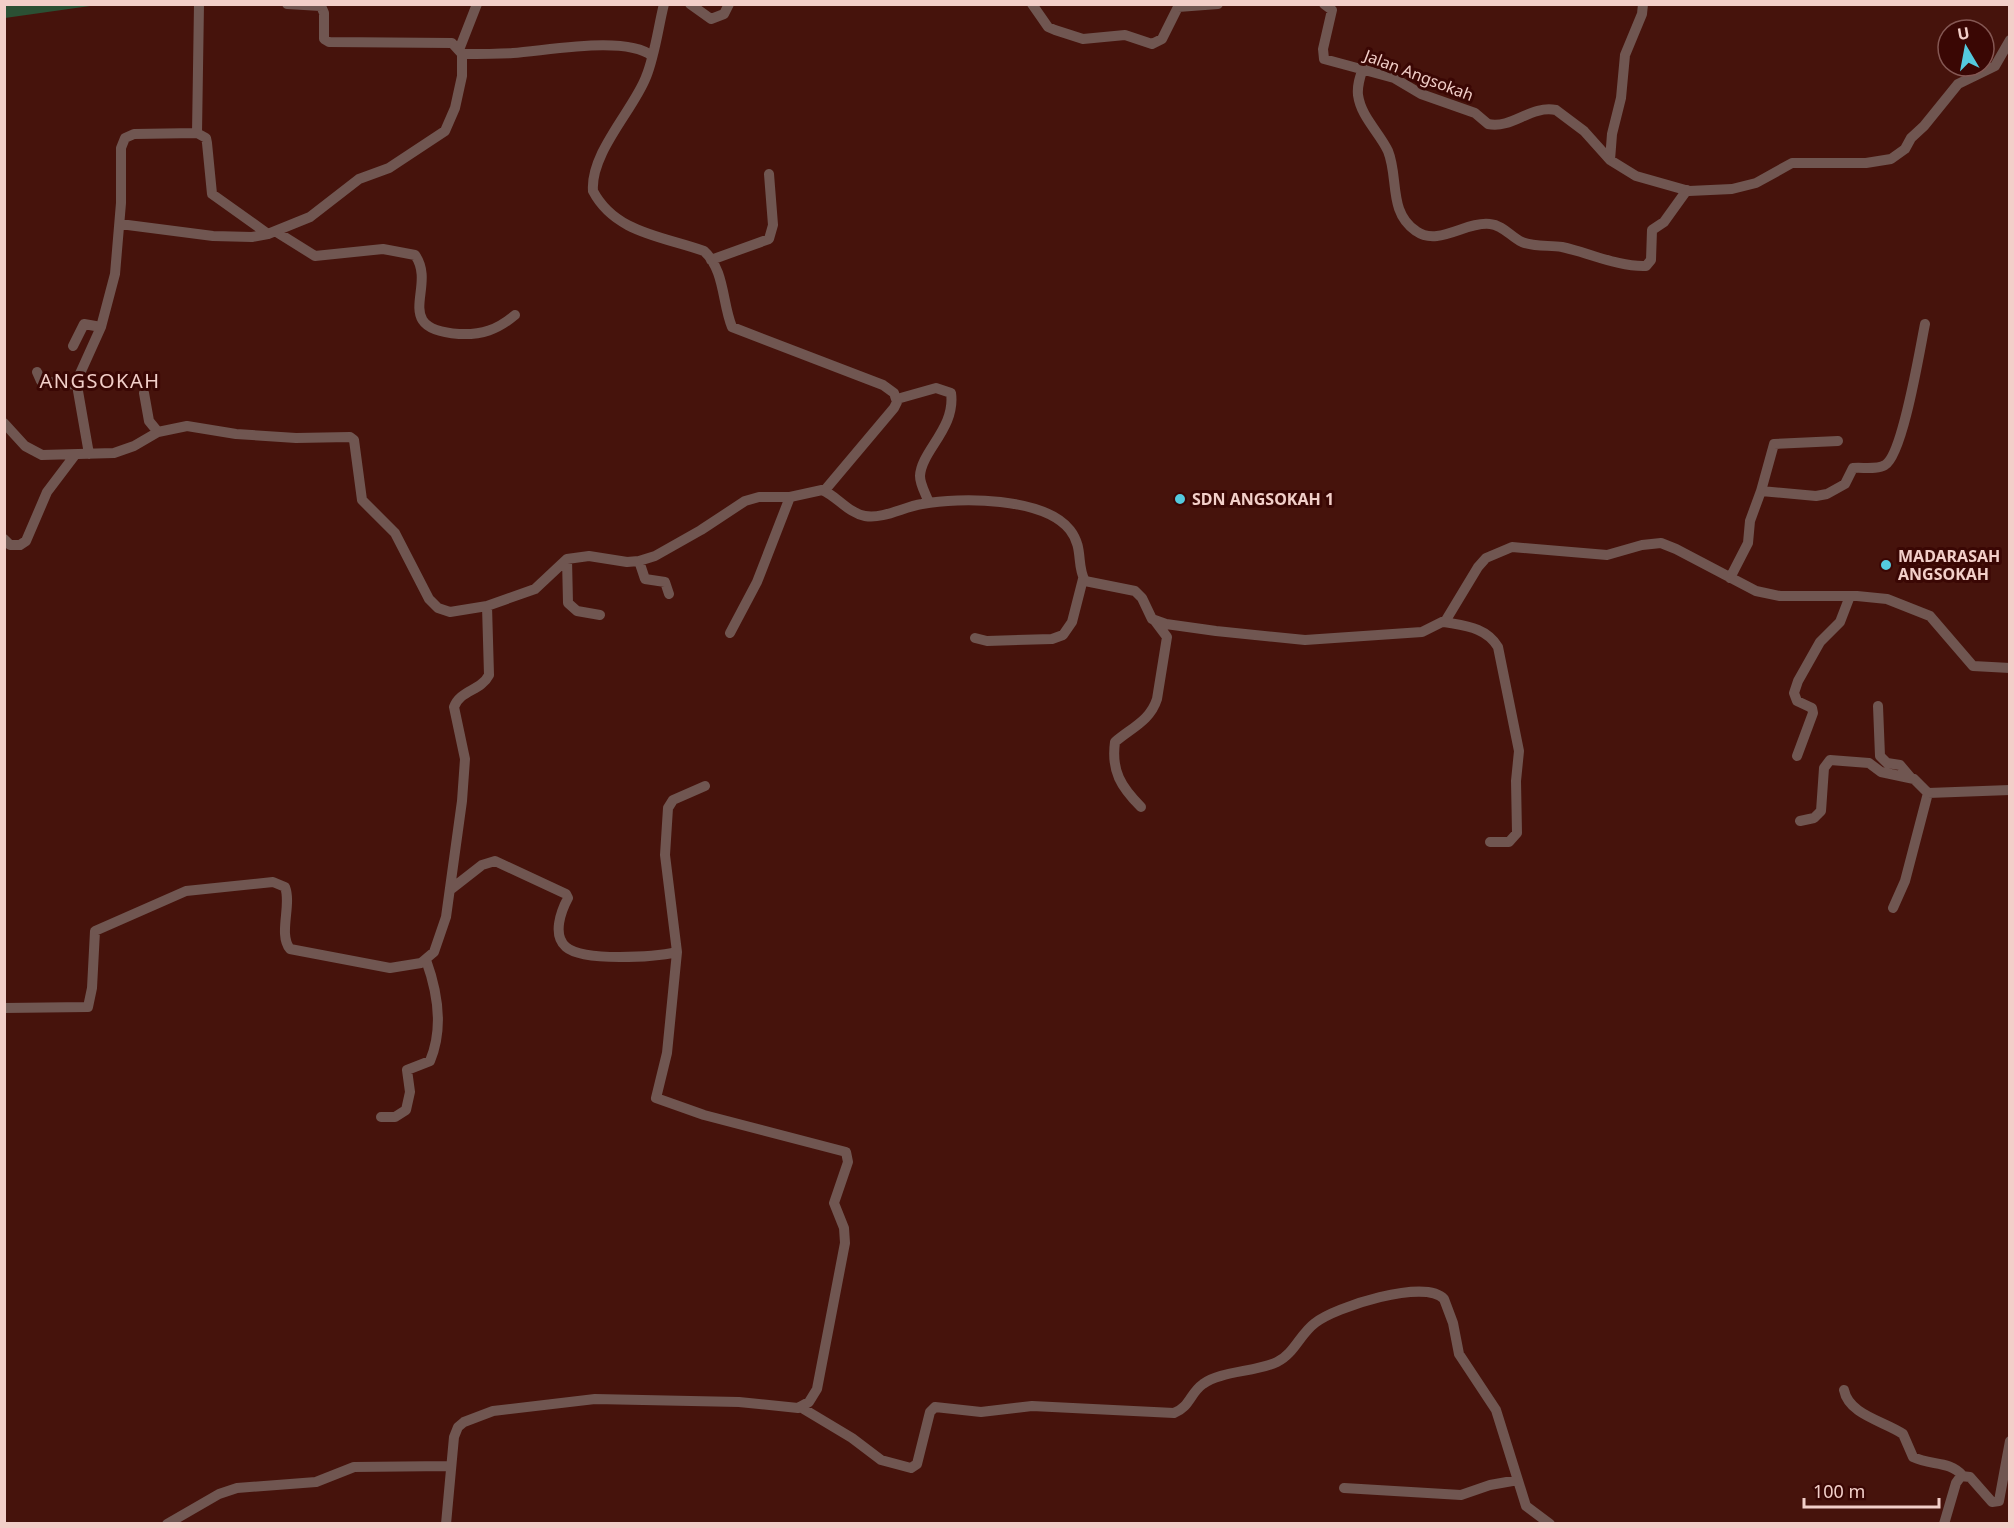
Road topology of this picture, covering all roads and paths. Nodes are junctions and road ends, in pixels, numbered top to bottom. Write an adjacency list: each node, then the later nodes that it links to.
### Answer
1 (199, 4): 16 (street)
2 (287, 4): 11 (street)
3 (477, 4): 13 (street)
4 (664, 4): 14 (street)
5 (690, 4): 6 (street)
6 (729, 4)
7 (1032, 4): 8 (street)
8 (1218, 4)
9 (1324, 4): 15 (street, Jalan Angsokah)
10 (1643, 4): 17 (street)
11 (320, 5): 13 (street)
12 (2010, 40): 19 (street, Jalan Angsokah)
13 (460, 52): 14 (street); 21 (street)
14 (652, 56): 22 (street)
15 (1363, 68): 17 (street, Jalan Angsokah); 19 (street)
16 (197, 133): 20 (street); 21 (street)
17 (1610, 160): 19 (street, Jalan Angsokah)
18 (769, 174): 22 (street)
19 (1687, 190)
20 (120, 224): 21 (street); 25 (street)
21 (272, 232): 23 (street)
22 (711, 260): 30 (street)
23 (515, 315)
24 (1925, 324): 39 (street)
25 (101, 327): 26 (street); 28 (street)
26 (74, 346)
27 (37, 372): 28 (street)
28 (78, 385): 35 (street)
29 (144, 393): 32 (street)
30 (897, 399): 38 (street); 41 (street)
31 (4, 423): 36 (street)
32 (158, 432): 35 (street); 49 (street)
33 (1838, 441): 39 (street)
34 (60, 449): 36 (street)
35 (89, 454): 37 (street)
36 (42, 455): 37 (street)
37 (75, 455): 42 (street)
38 (825, 490): 40 (street); 41 (street)
39 (1761, 491): 45 (street)
40 (790, 497): 44 (street); 53 (street)
41 (929, 503): 46 (street)
42 (4, 539)
43 (567, 559): 44 (street); 49 (street); 50 (street)
44 (639, 561): 47 (street)
45 (1730, 578): 48 (street); 52 (street)
46 (1083, 579): 51 (street); 54 (street)
47 (669, 594)
48 (1850, 596): 55 (street); 57 (street)
49 (487, 606): 65 (street)
50 (600, 615)
51 (1155, 621): 52 (street); 62 (street)
52 (1444, 622): 64 (street)
53 (730, 633)
54 (975, 638)
55 (2010, 668)
56 (1878, 706): 58 (street)
57 (1797, 756)
58 (1911, 778): 61 (street); 63 (street)
59 (705, 786): 67 (street)
60 (2010, 790): 61 (street)
61 (1928, 793): 66 (street)
62 (1141, 807)
63 (1800, 821)
64 (1490, 842)
65 (450, 890): 67 (street); 68 (street)
66 (1893, 908)
67 (677, 952): 72 (street)
68 (426, 960): 69 (street); 70 (street)
69 (4, 1008)
70 (381, 1117)
71 (1844, 1390): 75 (street)
72 (802, 1408): 74 (street); 76 (street)
73 (2010, 1441): 75 (street)
74 (450, 1466): 78 (street); 79 (street)
75 (1963, 1476): 81 (street)
76 (1518, 1480): 77 (street); 80 (street)
77 (1344, 1488)
78 (167, 1524)
79 (446, 1524)
80 (1550, 1524)
81 (1944, 1524)

